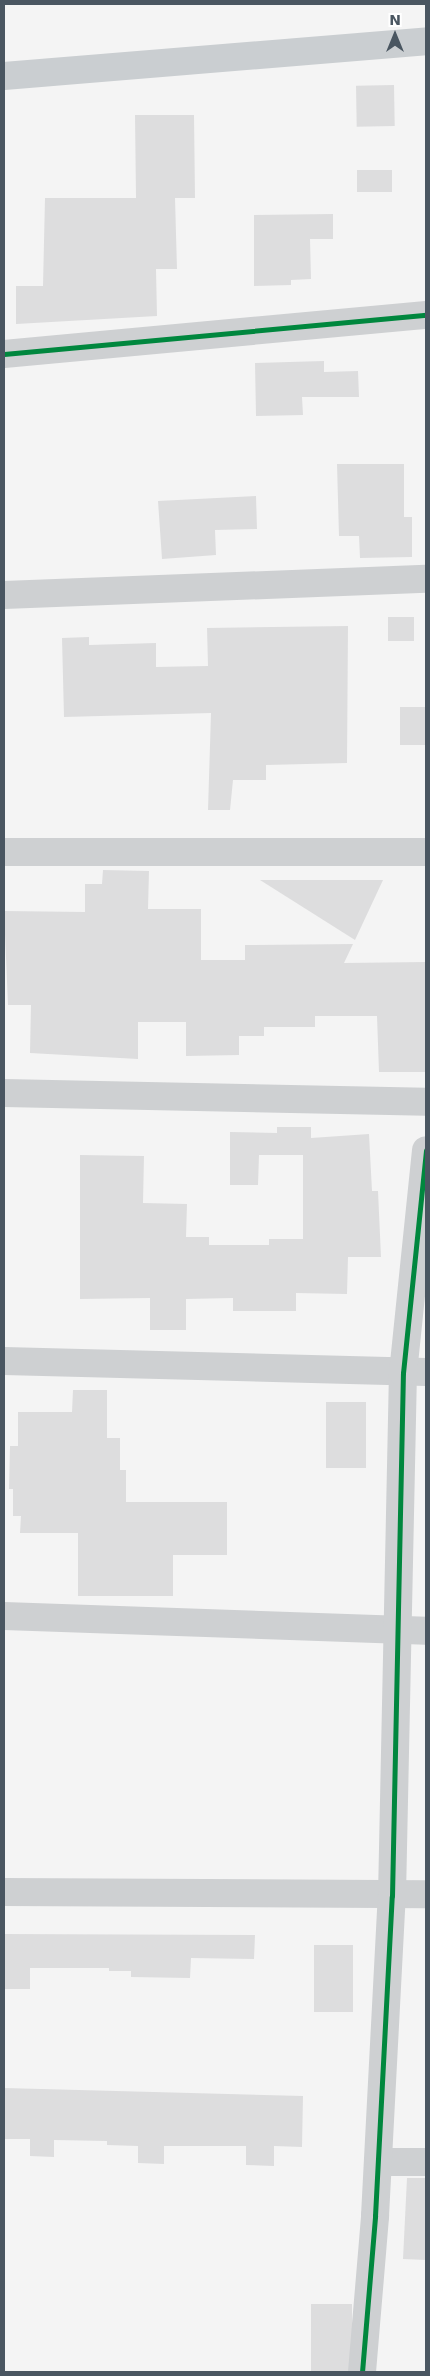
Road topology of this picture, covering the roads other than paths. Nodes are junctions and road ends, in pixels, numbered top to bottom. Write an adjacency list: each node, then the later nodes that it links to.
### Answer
1 (426, 41): 2 (main road)
2 (4, 76)
3 (426, 315): 4 (street)
4 (4, 354)
5 (426, 579): 6 (street)
6 (4, 595)
7 (4, 852): 8 (street)
8 (426, 852)
9 (4, 1093): 10 (street)
10 (426, 1102)
11 (426, 1150): 13 (street)
12 (4, 1361): 13 (street)
13 (415, 1373): 15 (street)
14 (4, 1616): 15 (street)
15 (398, 1630): 16 (street); 19 (street)
16 (426, 1631)
17 (4, 1892): 19 (street)
18 (426, 1894): 19 (street)
19 (392, 1896): 20 (street)
20 (378, 2162): 21 (street); 22 (street)
21 (426, 2162)
22 (362, 2372)

